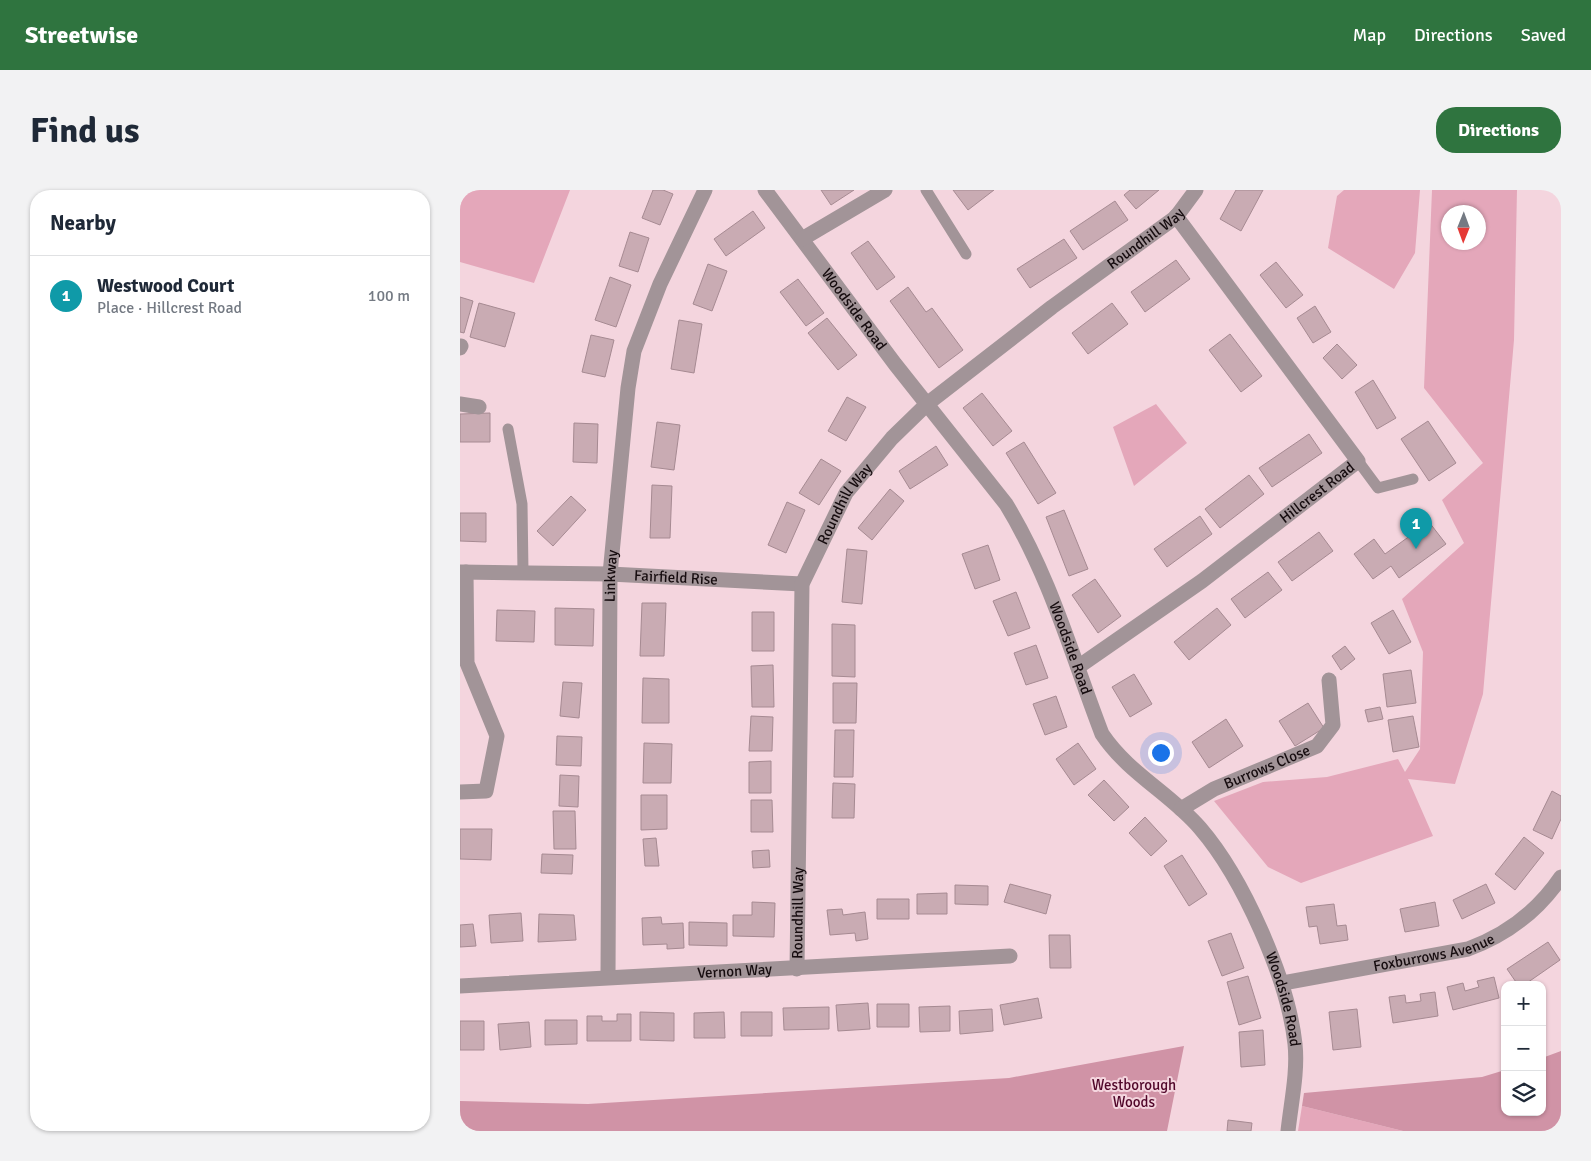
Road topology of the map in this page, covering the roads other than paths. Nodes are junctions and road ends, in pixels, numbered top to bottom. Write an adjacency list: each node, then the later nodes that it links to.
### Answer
1 (705, 190): 17 (street, Linkway)
2 (765, 190): 7 (street, Woodside Road)
3 (885, 190): 7 (street)
4 (926, 190): 8 (lane)
5 (1196, 190): 6 (street, Roundhill Way)
6 (1176, 216): 10 (street, Roundhill Way); 13 (street, Hillcrest Road)
7 (802, 239): 10 (street, Woodside Road)
8 (966, 254)
9 (460, 404): 11 (street)
10 (927, 404): 18 (street, Roundhill Way); 19 (street, Woodside Road)
11 (479, 407)
12 (508, 429): 16 (lane)
13 (1358, 461): 14 (lane); 19 (street, Hillcrest Road)
14 (1413, 479)
15 (463, 572): 16 (street, Fairfield Rise); 21 (street)
16 (523, 572): 17 (street, Fairfield Rise)
17 (610, 574): 18 (street, Fairfield Rise); 26 (street, Linkway)
18 (802, 584): 25 (street, Roundhill Way)
19 (1078, 667): 22 (street, Woodside Road)
20 (1329, 680): 22 (street, Burrows Close)
21 (460, 792)
22 (1181, 809): 27 (street, Woodside Road)
23 (1561, 877): 27 (street, Foxburrows Avenue)
24 (1010, 956): 25 (street, Vernon Way)
25 (797, 969): 26 (street, Vernon Way)
26 (608, 977): 28 (street, Vernon Way)
27 (1283, 983): 29 (street, Woodside Road)
28 (460, 986)
29 (1288, 1131)

